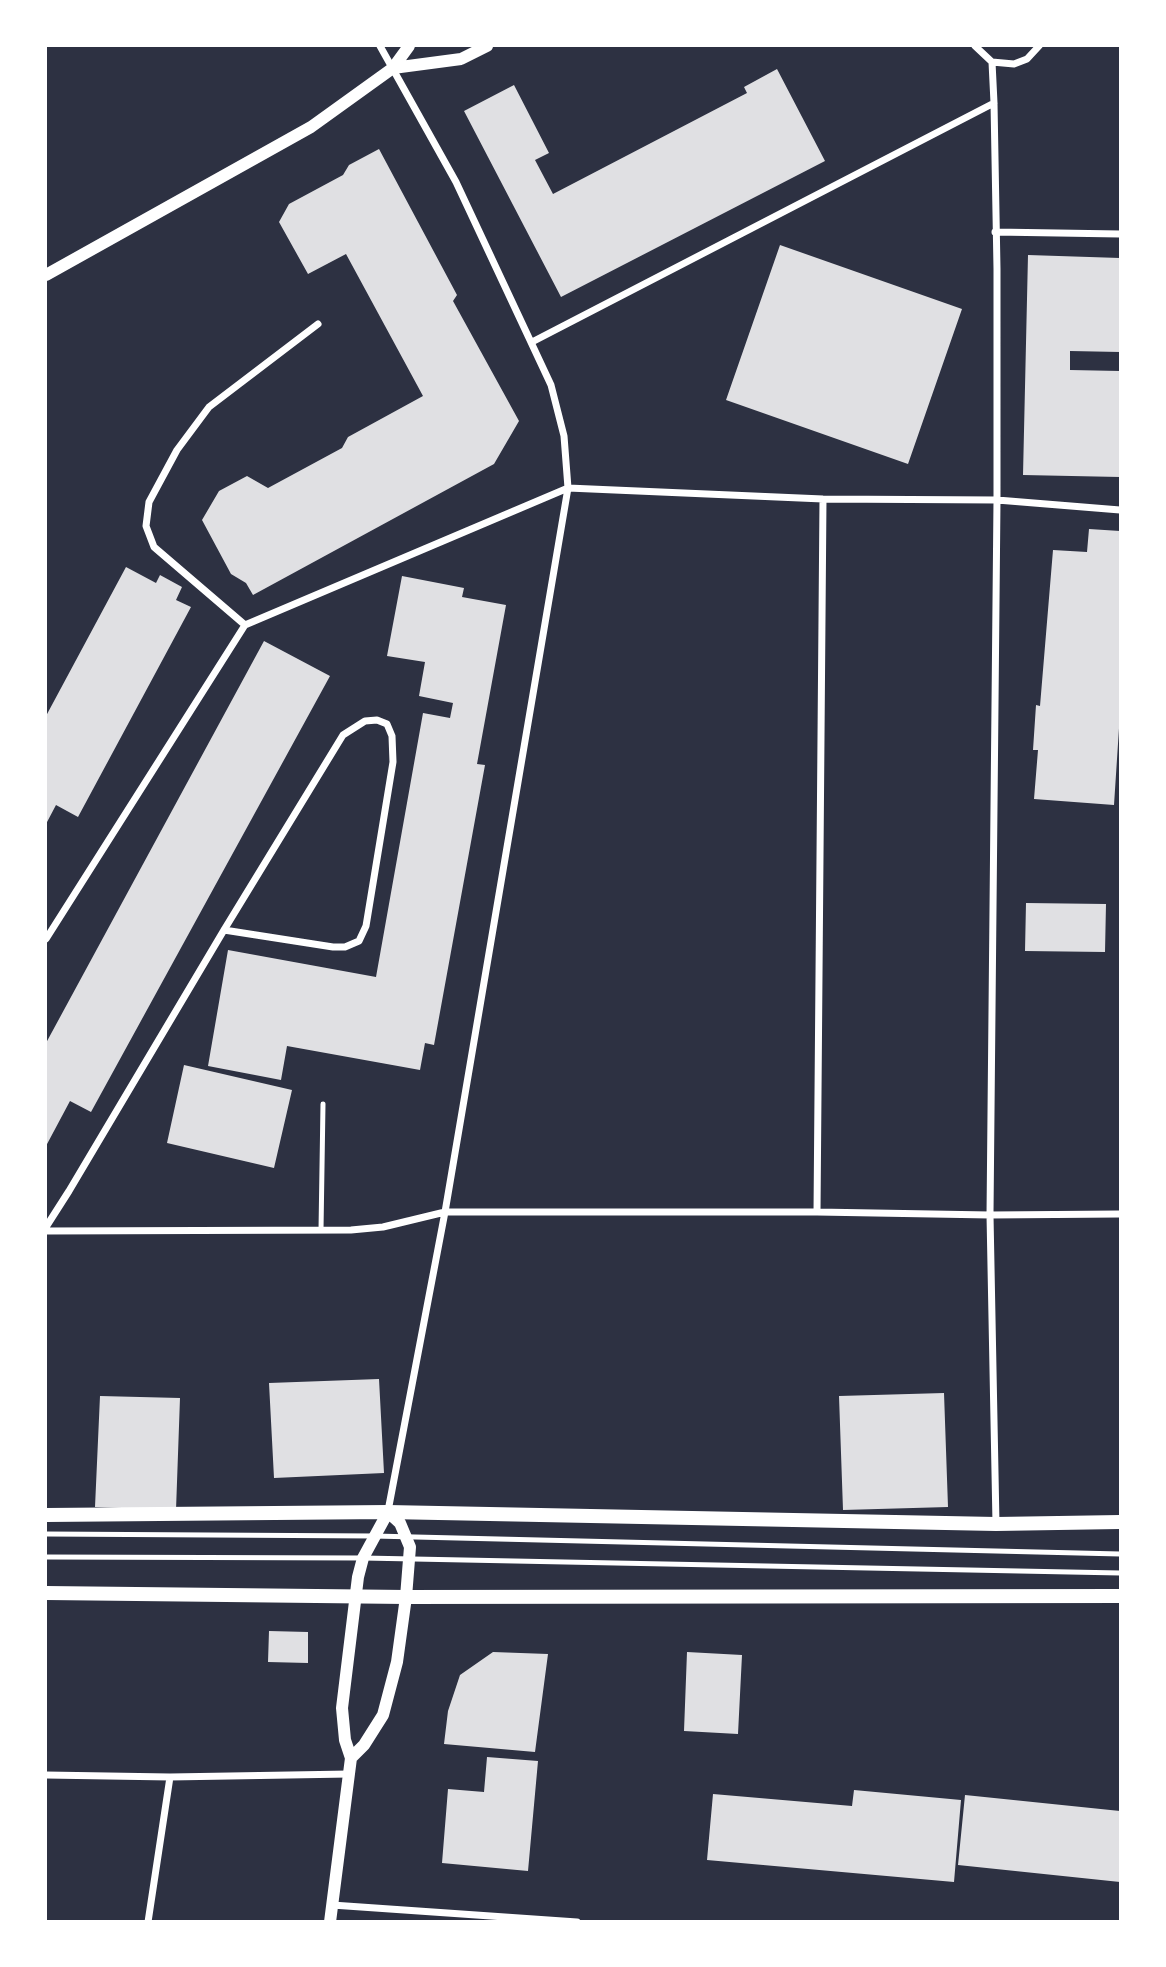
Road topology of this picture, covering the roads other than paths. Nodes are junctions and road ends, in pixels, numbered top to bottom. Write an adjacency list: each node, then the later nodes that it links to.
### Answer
1 (380, 46): 7 (street)
2 (409, 46): 7 (street)
3 (487, 46): 7 (street)
4 (975, 46): 6 (street)
5 (1039, 46): 6 (street)
6 (992, 62): 8 (street)
7 (393, 68): 11 (street); 13 (street)
8 (995, 103): 9 (street); 13 (street)
9 (995, 232): 10 (street); 16 (street)
10 (1121, 234)
11 (46, 275)
12 (318, 324): 18 (street)
13 (532, 342): 14 (street)
14 (568, 488): 15 (street); 18 (street); 22 (street)
15 (823, 499): 16 (street); 23 (street)
16 (996, 500): 17 (street); 25 (street)
17 (1121, 510)
18 (245, 625): 20 (street)
19 (225, 930): 19 (street); 26 (street)
20 (46, 939)
21 (323, 1104): 27 (lane)
22 (445, 1212): 23 (street); 27 (street); 28 (street)
23 (817, 1212): 25 (street)
24 (1121, 1214): 25 (street)
25 (990, 1215): 31 (street)
26 (46, 1229): 27 (street)
27 (321, 1230)
28 (388, 1512): 29 (main road); 31 (main road); 33 (street); 34 (street)
29 (46, 1515)
30 (1121, 1522): 31 (main road)
31 (996, 1524)
32 (46, 1534): 33 (lane)
33 (374, 1536): 34 (lane); 37 (street)
34 (407, 1536): 35 (lane); 38 (street)
35 (1121, 1554)
36 (46, 1557): 37 (lane)
37 (363, 1558): 38 (lane); 42 (street)
38 (410, 1559): 39 (lane); 43 (street)
39 (1121, 1573)
40 (46, 1593): 42 (main road)
41 (1121, 1596): 43 (main road)
42 (355, 1597): 43 (main road); 44 (street)
43 (406, 1597): 44 (street)
44 (351, 1758): 45 (street)
45 (349, 1774): 47 (street); 48 (street)
46 (46, 1776): 47 (street)
47 (170, 1777): 49 (street)
48 (332, 1905): 50 (street); 51 (street)
49 (148, 1922)
50 (330, 1922)
51 (577, 1922)

